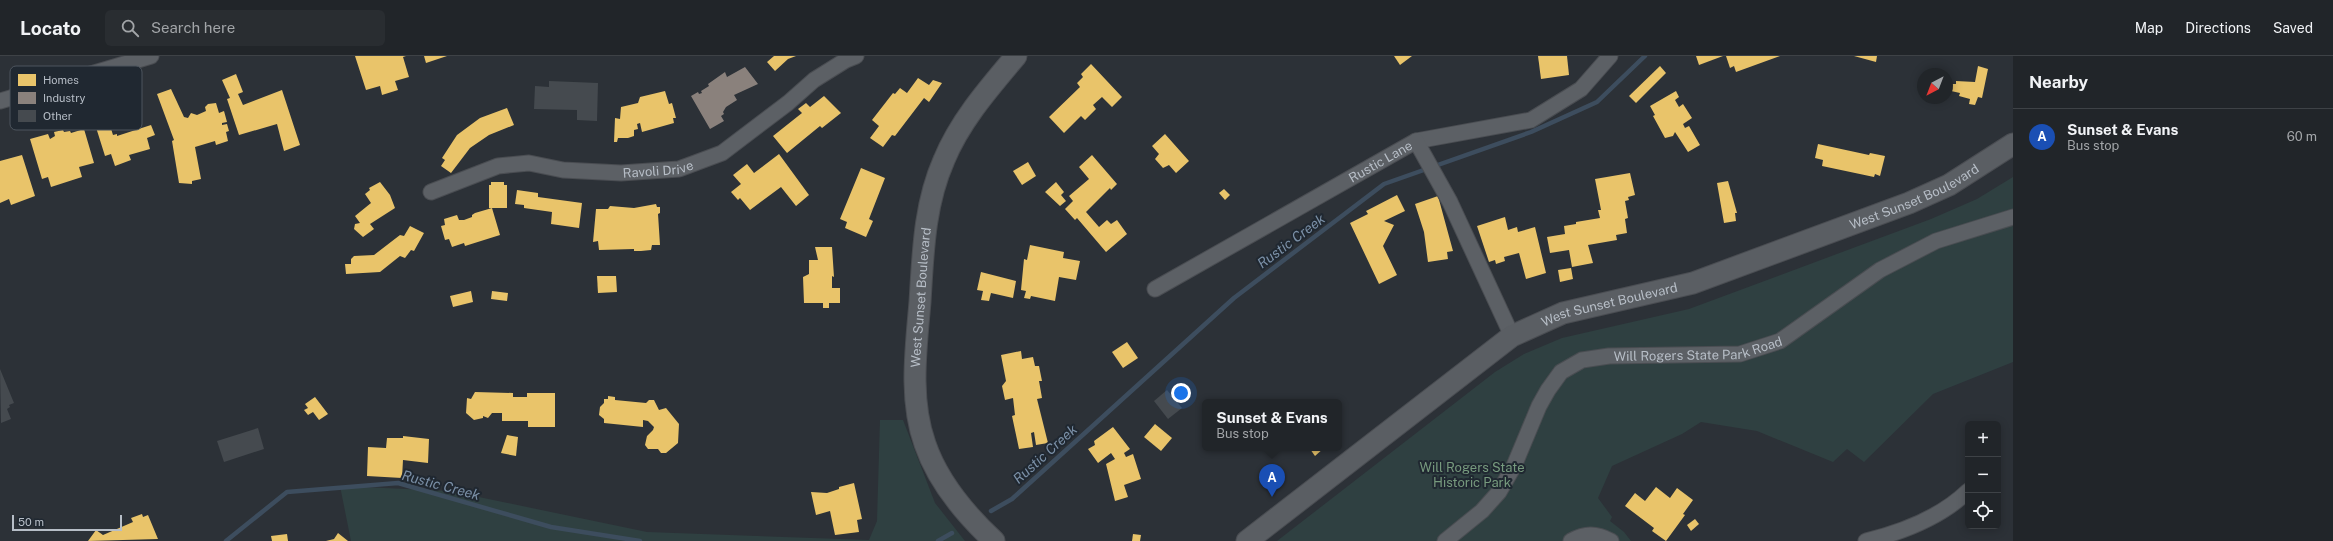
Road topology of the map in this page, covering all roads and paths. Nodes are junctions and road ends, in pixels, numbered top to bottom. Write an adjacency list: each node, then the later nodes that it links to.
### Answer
1 (151, 56): 5 (street)
2 (856, 56): 10 (street, Ravoli Drive)
3 (1016, 56): 15 (main road, West Sunset Boulevard)
4 (1610, 56): 8 (street)
5 (117, 66)
6 (10, 98): 7 (street)
7 (0, 101)
8 (1416, 141): 12 (street, Rustic Lane); 13 (street, Rustic Lane)
9 (2013, 144): 13 (main road, West Sunset Boulevard)
10 (431, 192)
11 (2013, 217): 17 (street, Will Rogers State Park Road)
12 (1155, 289)
13 (1512, 336): 16 (main road, West Sunset Boulevard)
14 (1965, 493): 20 (street)
15 (994, 541)
16 (1247, 541)
17 (1445, 541)
18 (1571, 541): 19 (street)
19 (1611, 541)
20 (1866, 541)

